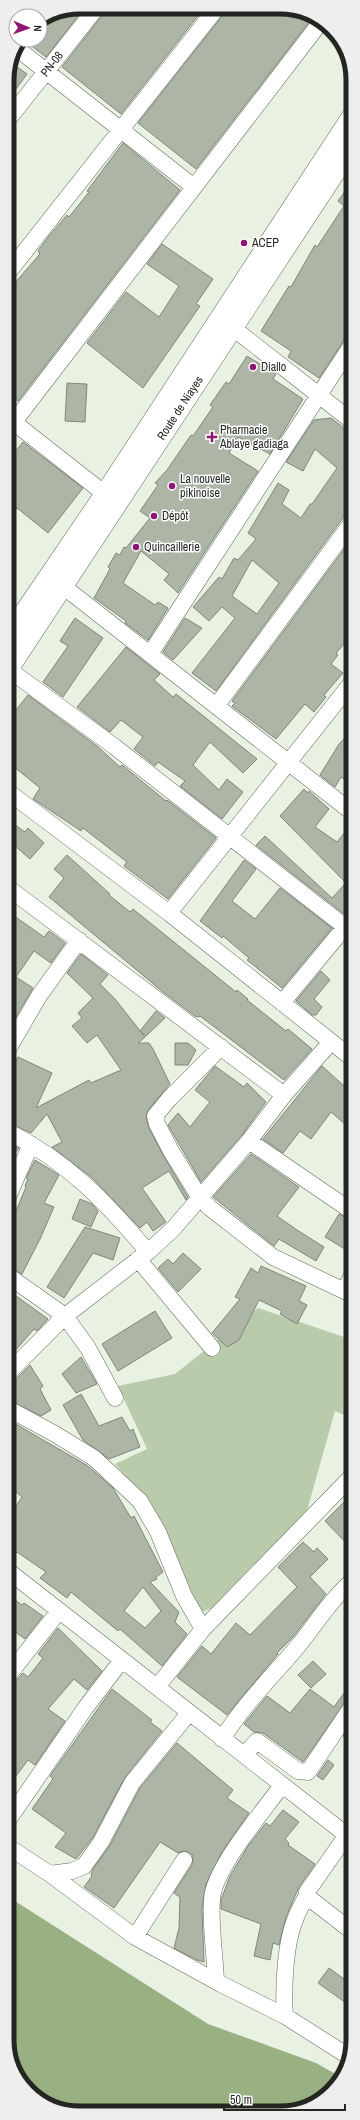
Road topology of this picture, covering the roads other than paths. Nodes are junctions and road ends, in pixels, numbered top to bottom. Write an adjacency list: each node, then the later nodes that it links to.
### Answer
1 (91, 14): 5 (street, PN-08)
2 (211, 14): 8 (street)
3 (318, 26): 10 (street)
4 (21, 51): 5 (street)
5 (46, 71): 6 (street, PN-08); 8 (street)
6 (14, 112)
7 (346, 126): 18 (main road, Route de Niayes)
8 (121, 130): 10 (street); 11 (street)
9 (346, 156): 12 (main road, Route de Niayes)
10 (194, 187): 15 (street)
11 (14, 265)
12 (233, 328): 14 (street); 20 (main road, Route de Niayes)
13 (346, 354): 14 (street)
14 (318, 396): 16 (street); 22 (street)
15 (14, 417)
16 (346, 417)
17 (14, 427): 18 (street)
18 (105, 494): 21 (main road, Route de Niayes)
19 (346, 530): 26 (street)
20 (64, 587): 22 (street); 23 (main road, Route de Niayes)
21 (14, 628)
22 (150, 654): 26 (street)
23 (14, 661)
24 (14, 674): 30 (street)
25 (346, 695): 27 (street)
26 (217, 705): 27 (street)
27 (289, 761): 29 (street); 30 (street)
28 (14, 796): 32 (street)
29 (346, 807)
30 (230, 837): 32 (street); 33 (street)
31 (14, 892): 35 (street)
32 (169, 913): 36 (street)
33 (346, 928)
34 (346, 933): 36 (street)
35 (79, 940): 37 (street); 39 (street)
36 (282, 1003): 38 (street)
37 (14, 1039)
38 (331, 1042): 40 (street); 41 (street)
39 (220, 1047): 41 (street); 46 (street)
40 (346, 1054)
41 (284, 1095): 43 (street)
42 (14, 1135): 44 (street)
43 (249, 1141): 46 (street); 47 (street)
44 (32, 1144): 45 (street); 48 (street)
45 (14, 1184)
46 (200, 1198): 48 (street); 50 (street)
47 (346, 1207)
48 (143, 1256): 51 (street); 52 (street)
49 (14, 1280): 51 (street)
50 (346, 1292)
51 (65, 1316): 53 (street); 54 (street)
52 (212, 1348)
53 (14, 1367)
54 (115, 1398)
55 (14, 1412): 60 (street)
56 (346, 1482): 60 (street)
57 (14, 1576): 59 (street)
58 (346, 1587): 66 (street)
59 (59, 1612): 61 (street); 62 (street)
60 (203, 1629): 63 (street)
61 (122, 1660): 63 (street); 69 (street)
62 (14, 1668)
63 (156, 1687): 64 (street)
64 (190, 1713): 66 (street); 74 (street)
65 (346, 1715): 67 (street)
66 (222, 1738): 67 (street)
67 (244, 1756): 68 (street)
68 (282, 1785): 70 (street); 78 (street)
69 (14, 1812)
70 (346, 1830)
71 (346, 1840): 75 (street)
72 (14, 1851): 74 (street)
73 (184, 1860): 77 (street)
74 (50, 1874): 77 (street)
75 (307, 1895): 76 (street); 79 (street)
76 (346, 1926)
77 (135, 1936): 78 (street)
78 (216, 1981): 79 (street)
79 (285, 2016): 80 (street)
80 (345, 2053)

